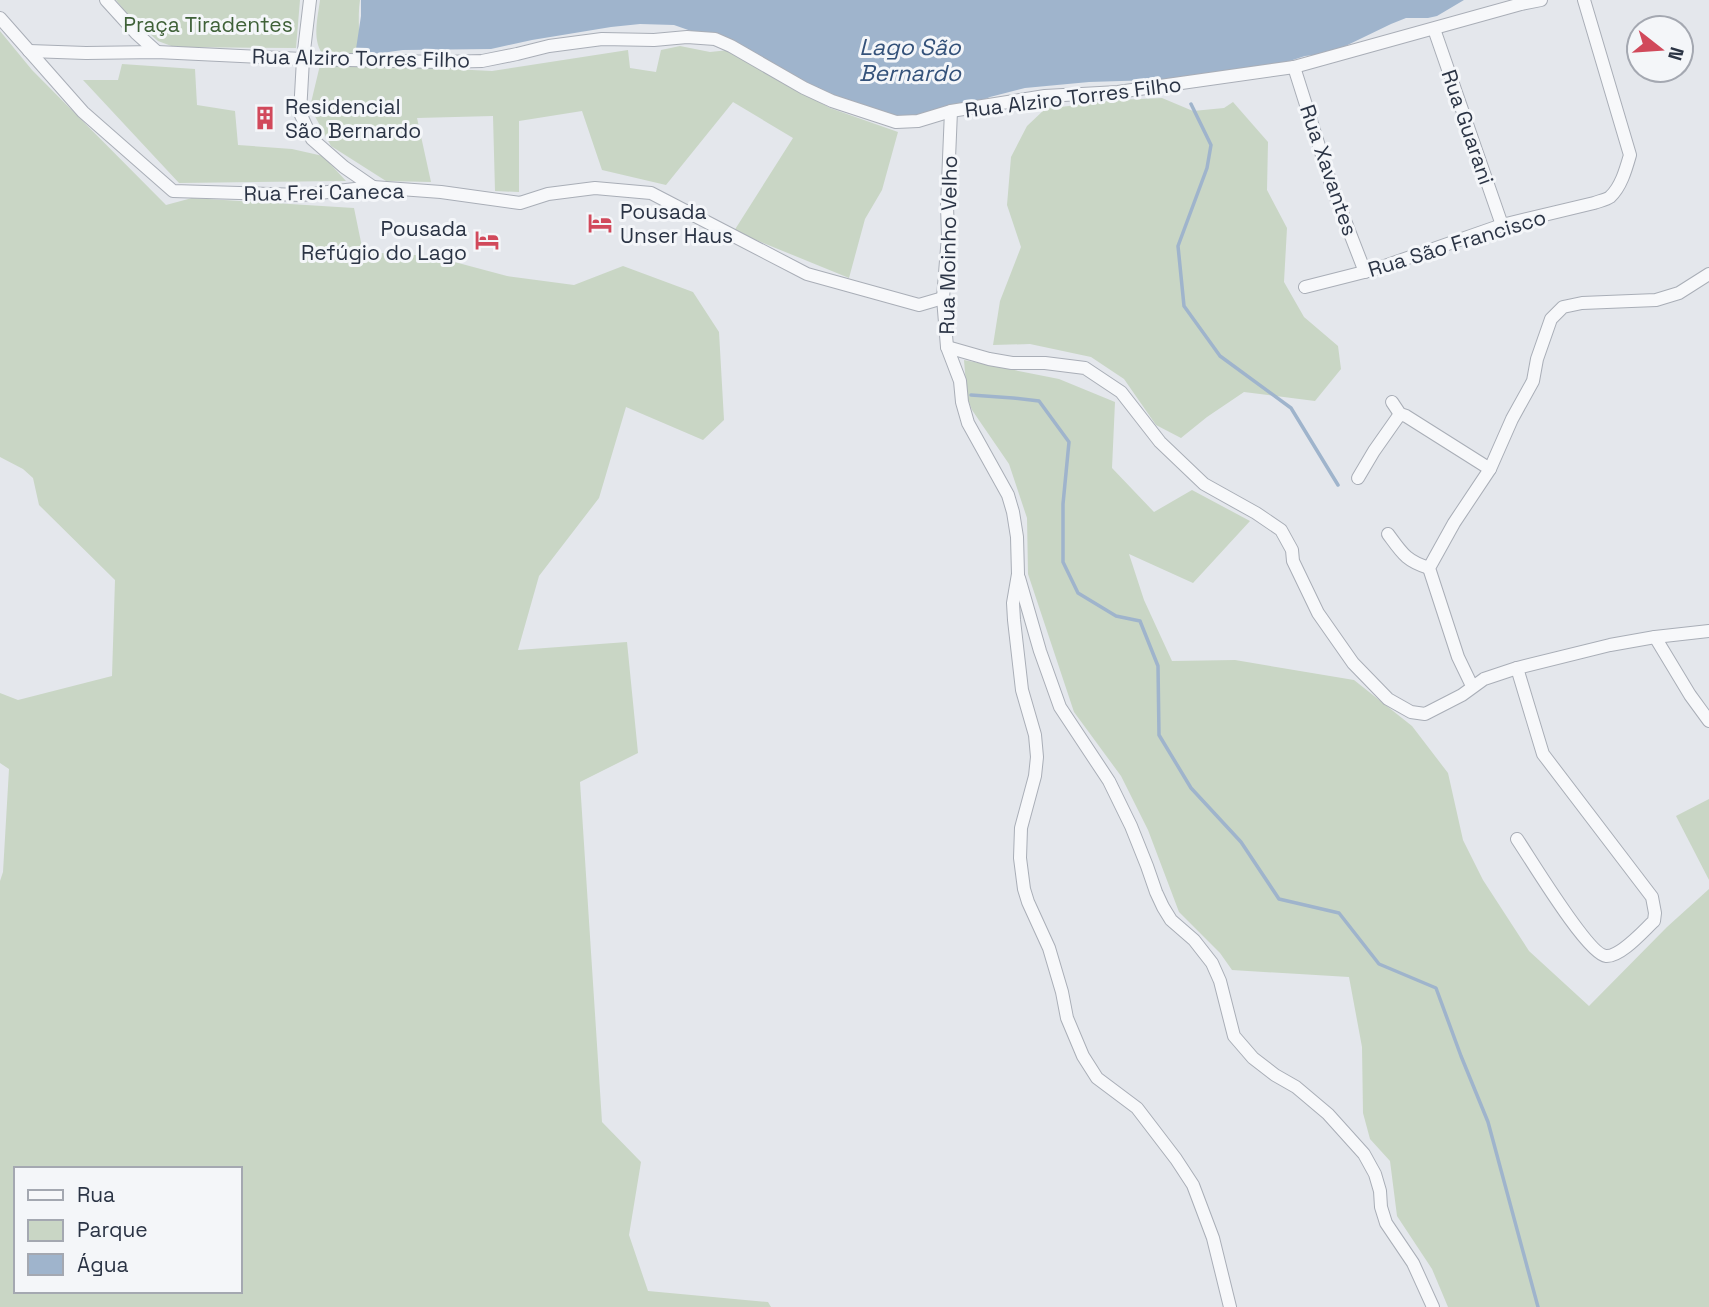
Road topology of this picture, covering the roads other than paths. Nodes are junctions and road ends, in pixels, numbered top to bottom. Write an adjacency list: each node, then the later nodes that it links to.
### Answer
1 (106, 0): 8 (street)
2 (310, 0): 9 (street)
3 (1541, 0): 6 (street, Rua Alziro Torres Filho)
4 (1584, 0): 13 (street, Rua São Francisco)
5 (0, 18): 7 (street, Rua Frei Caneca)
6 (1434, 29): 10 (street, Rua Alziro Torres Filho); 13 (street, Rua Guarani)
7 (29, 51): 8 (street, Rua Alziro Torres Filho); 12 (street, Rua Frei Caneca)
8 (157, 52): 9 (street, Rua Alziro Torres Filho)
9 (303, 59): 11 (street, Rua Alziro Torres Filho); 12 (street)
10 (1294, 67): 11 (street, Rua Alziro Torres Filho); 14 (street, Rua Xavantes)
11 (951, 111): 17 (street, Rua Moinho Velho)
12 (373, 187): 17 (street, Rua Frei Caneca)
13 (1502, 225): 14 (street, Rua São Francisco)
14 (1365, 272): 16 (street, Rua São Francisco)
15 (1709, 274): 21 (street)
16 (1305, 287)
17 (943, 298): 18 (street, Rua Moinho Velho)
18 (947, 347): 25 (street, Rua Moinho Velho); 29 (street)
19 (1392, 402): 20 (street)
20 (1400, 414): 21 (street); 22 (street)
21 (1490, 470): 24 (street)
22 (1358, 478)
23 (1388, 534): 24 (street)
24 (1429, 568): 29 (street)
25 (1018, 574): 32 (street, Rua Moinho Velho); 33 (street)
26 (1709, 631): 27 (street)
27 (1655, 637): 28 (street); 30 (street)
28 (1517, 667): 29 (street); 31 (street)
29 (1472, 686)
30 (1709, 721)
31 (1517, 839)
32 (1230, 1307)
33 (1433, 1307)

